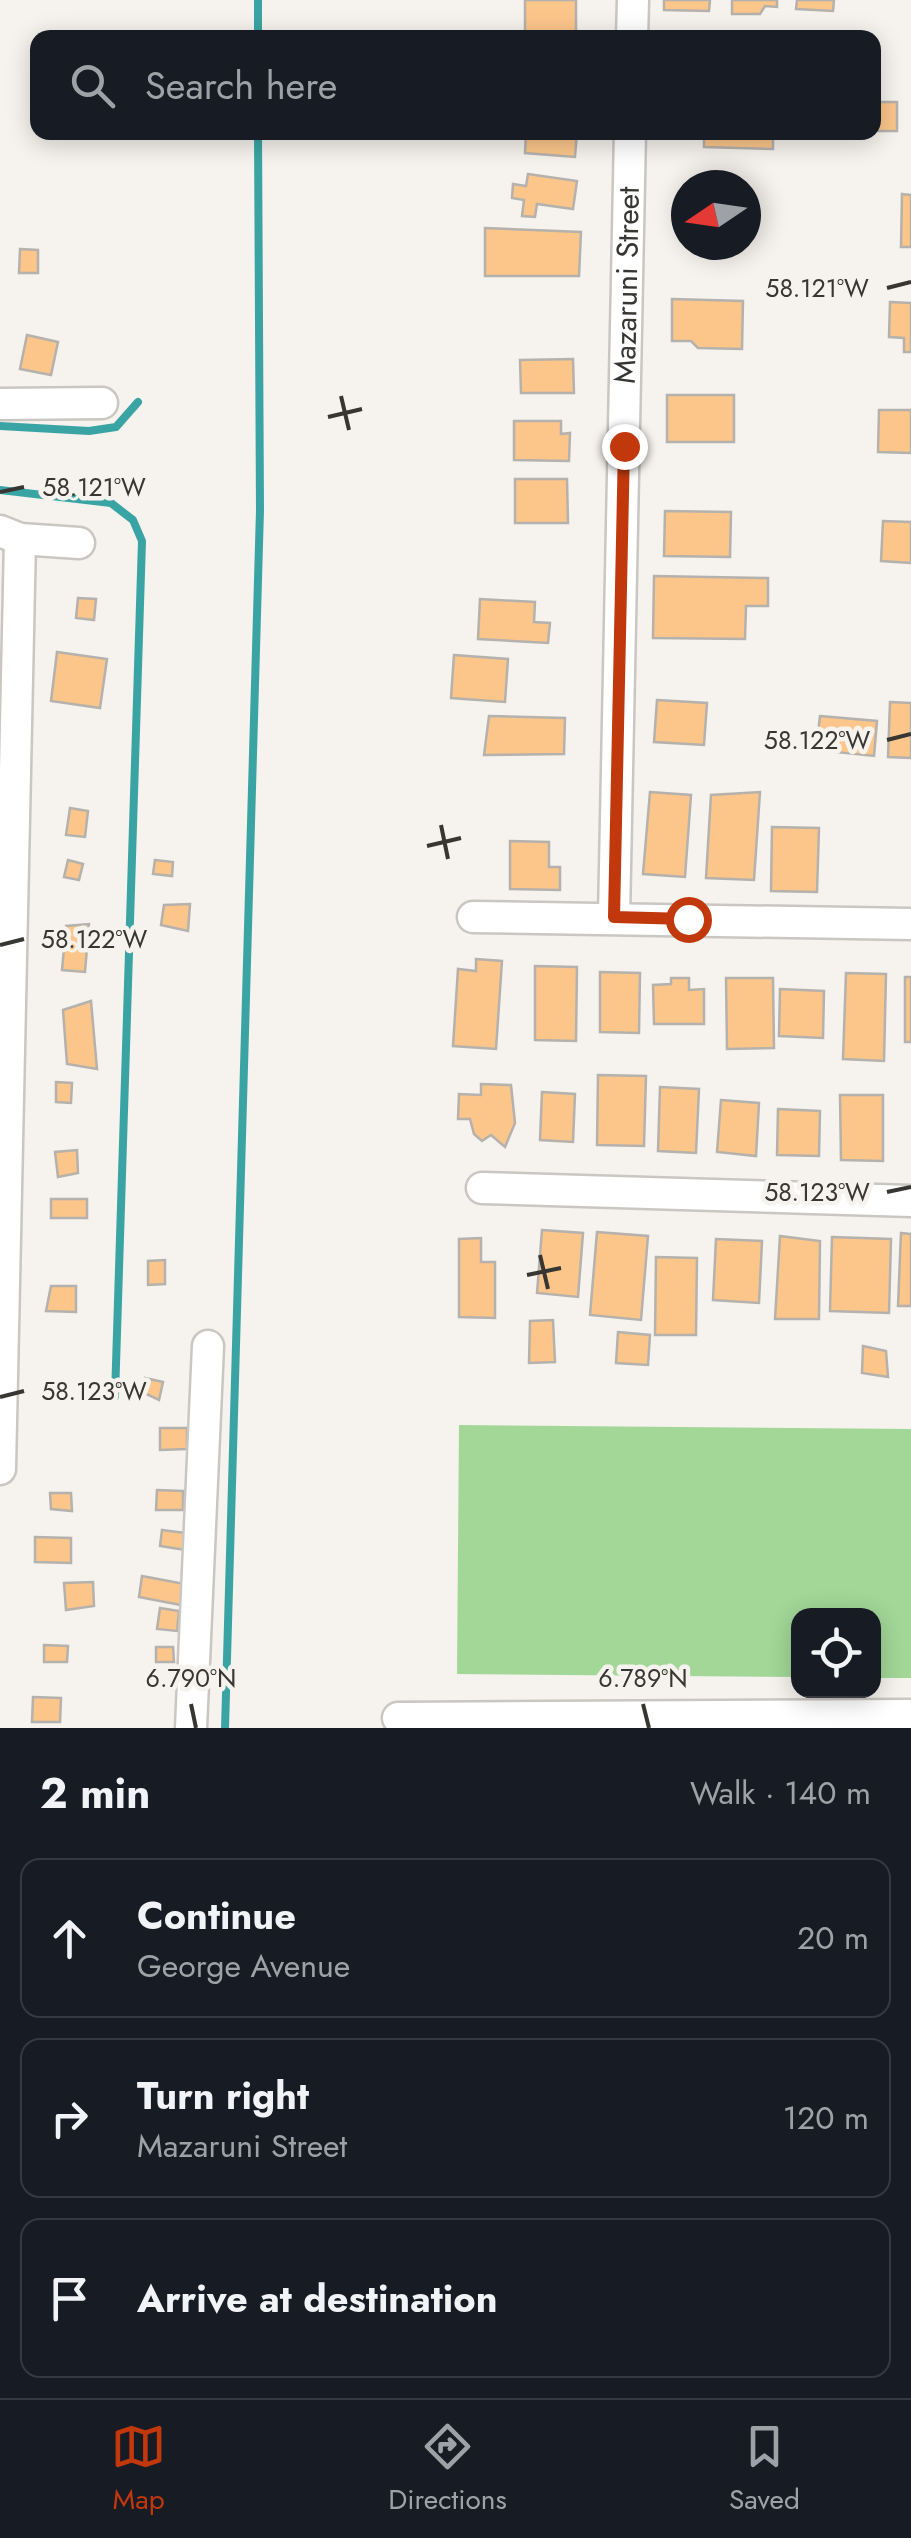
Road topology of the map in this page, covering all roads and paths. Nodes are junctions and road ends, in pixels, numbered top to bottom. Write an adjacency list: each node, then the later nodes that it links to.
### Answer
1 (633, 0): 2 (street)
2 (632, 30)
3 (630, 140): 9 (street, Mazaruni Street)
4 (102, 403): 5 (street)
5 (0, 404)
6 (10, 535): 7 (street); 14 (street)
7 (79, 544)
8 (474, 917): 9 (street)
9 (614, 917): 10 (street)
10 (911, 924)
11 (482, 1188): 12 (street)
12 (911, 1201)
13 (208, 1346): 18 (street)
14 (0, 1469)
15 (911, 1715): 17 (street)
16 (398, 1718): 17 (street)
17 (613, 1722)
18 (191, 1728)

